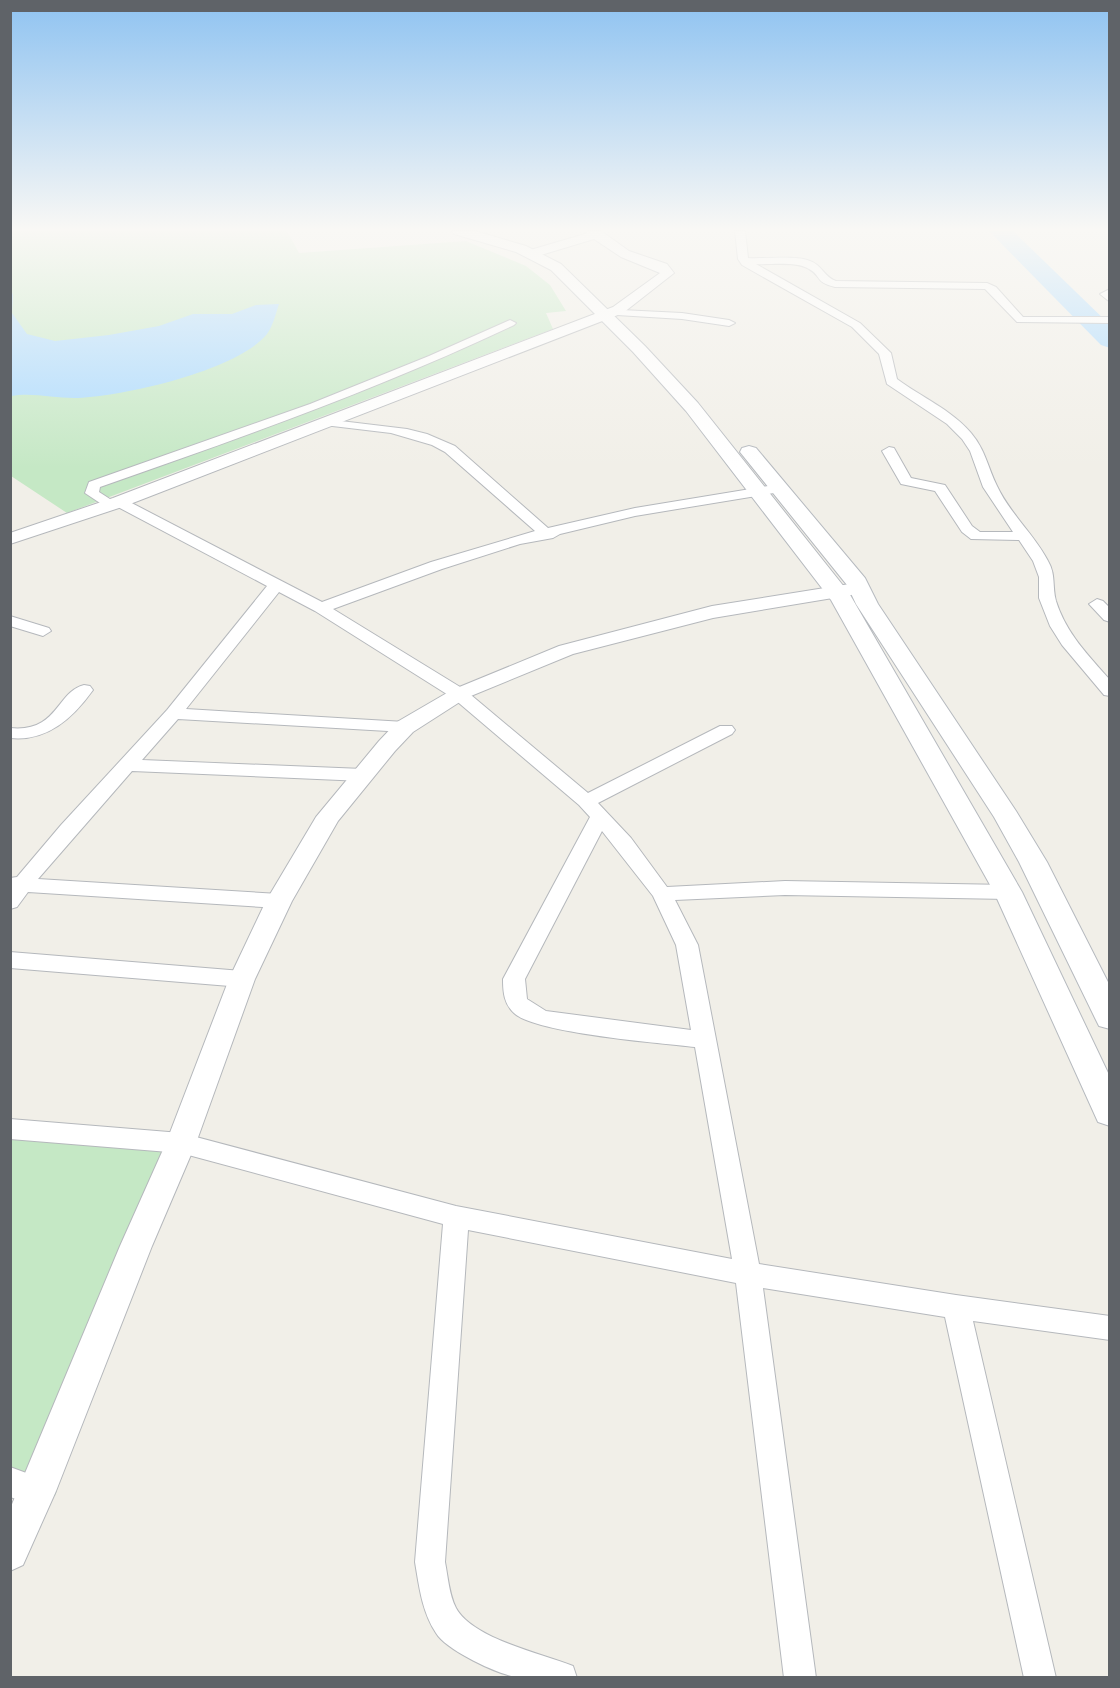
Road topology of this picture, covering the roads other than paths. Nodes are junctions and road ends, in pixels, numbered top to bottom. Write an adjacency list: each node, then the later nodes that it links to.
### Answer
1 (610, 310): 5 (main road)
2 (618, 310): 5 (street)
3 (831, 310): 14 (street)
4 (1008, 310): 6 (street)
5 (614, 313): 8 (street); 9 (street); 11 (main road)
6 (1104, 320)
7 (510, 323): 12 (street)
8 (729, 323)
9 (329, 422): 12 (street); 13 (street)
10 (889, 451): 14 (street)
11 (769, 490): 13 (street); 17 (main road)
12 (114, 504): 15 (street); 16 (street)
13 (548, 535): 19 (street)
14 (1024, 536): 24 (street)
15 (10, 539)
16 (276, 585): 19 (street); 26 (street)
17 (848, 590): 25 (street); 34 (main road); 40 (main road)
18 (1097, 604): 20 (street)
19 (321, 608): 25 (street)
20 (1110, 617)
21 (10, 621): 22 (street)
22 (10, 641)
23 (84, 690): 29 (street)
24 (1110, 691)
25 (459, 694): 27 (street); 32 (street)
26 (173, 714): 27 (street); 30 (street)
27 (405, 727): 31 (street)
28 (726, 730): 32 (street)
29 (10, 733)
30 (128, 765): 31 (street); 33 (street)
31 (363, 775): 36 (street)
32 (593, 809): 35 (street); 41 (street)
33 (16, 884): 36 (street); 37 (street)
34 (1008, 892): 35 (street); 42 (main road)
35 (662, 894): 41 (street)
36 (279, 901): 39 (street)
37 (10, 902)
38 (10, 960): 39 (street)
39 (242, 979): 44 (street)
40 (1110, 1018)
41 (705, 1040): 46 (street)
42 (1110, 1113)
43 (10, 1129): 44 (street)
44 (182, 1143): 45 (street); 50 (street)
45 (456, 1217): 46 (street); 52 (street)
46 (748, 1275): 47 (street); 53 (street)
47 (956, 1308): 48 (street); 54 (street)
48 (1110, 1328)
49 (10, 1482): 50 (street)
50 (38, 1491): 51 (street)
51 (10, 1552)
52 (561, 1677)
53 (800, 1677)
54 (1040, 1677)

